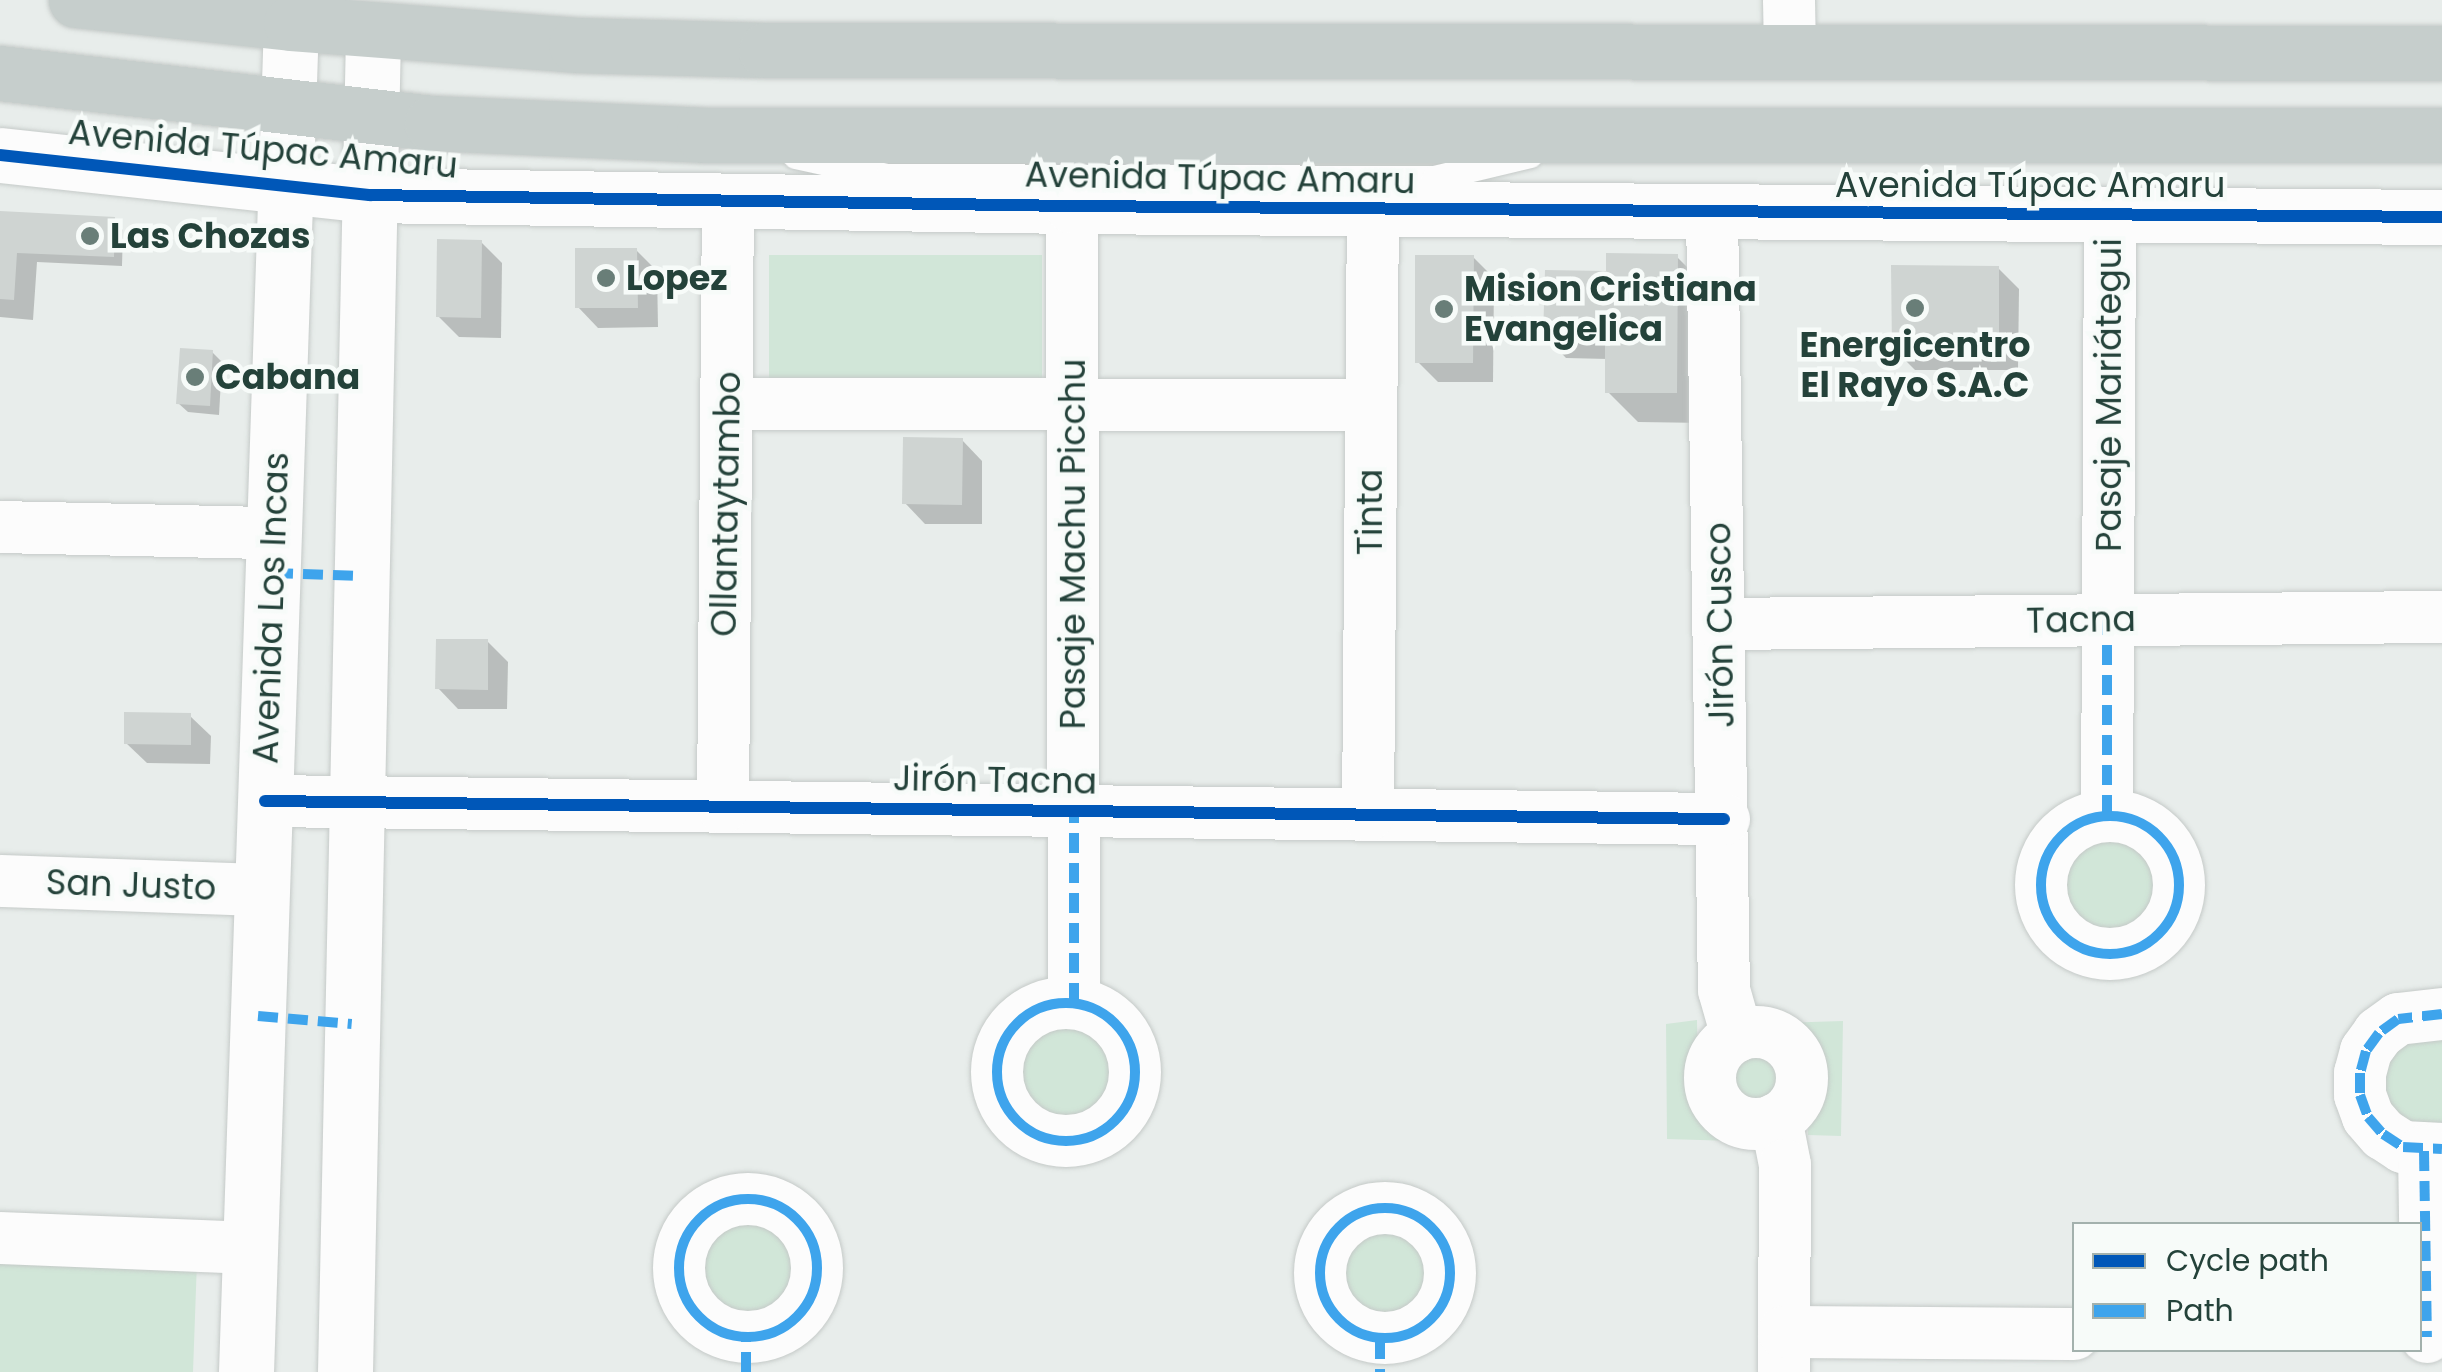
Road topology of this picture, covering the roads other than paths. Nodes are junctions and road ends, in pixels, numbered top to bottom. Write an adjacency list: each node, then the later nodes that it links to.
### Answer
1 (76, 0): 2 (highway)
2 (292, 12): 3 (highway); 7 (main road, Avenida Los Incas)
3 (374, 15): 4 (highway); 8 (main road)
4 (1790, 26): 5 (highway)
5 (2442, 53)
6 (0, 74): 7 (highway, Avenida Túpac Amaru)
7 (288, 107): 8 (highway, Avenida Túpac Amaru); 11 (main road, Avenida Los Incas)
8 (372, 116): 9 (highway, Avenida Túpac Amaru); 12 (main road)
9 (2442, 134)
10 (0, 155): 11 (main road, Avenida Túpac Amaru)
11 (285, 186): 12 (main road, Avenida Túpac Amaru); 23 (main road, Avenida Los Incas)
12 (370, 194): 13 (main road, Avenida Túpac Amaru); 28 (main road)
13 (728, 202): 14 (main road, Avenida Túpac Amaru); 19 (street, Ollantaytambo)
14 (1072, 206): 15 (main road, Avenida Túpac Amaru); 20 (street, Pasaje Machu Picchu)
15 (1373, 209): 16 (main road, Avenida Túpac Amaru); 21 (street, Tinta)
16 (1712, 212): 17 (main road, Avenida Túpac Amaru); 26 (street, Jirón Cusco)
17 (2110, 216): 18 (main road, Avenida Túpac Amaru); 25 (street, Pasaje Mariátegui)
18 (2442, 217)
19 (727, 404): 20 (street); 29 (street, Ollantaytambo)
20 (1072, 404): 21 (street); 30 (street, Pasaje Machu Picchu)
21 (1371, 405): 31 (street, Tinta)
22 (0, 527): 23 (street)
23 (274, 533): 27 (main road, Avenida Los Incas)
24 (2442, 617): 25 (street, Tacna)
25 (2107, 620): 26 (street, Tacna); 32 (street, Pasaje Mariátegui)
26 (1720, 624): 33 (street, Jirón Cusco)
27 (265, 801): 28 (street, Jirón Tacna); 35 (main road, Avenida Los Incas)
28 (357, 802): 29 (street, Jirón Tacna); 45 (main road)
29 (723, 806): 30 (street, Jirón Tacna)
30 (1074, 810): 31 (street, Jirón Tacna); 36 (street, Pasaje Machu Picchu)
31 (1368, 815): 33 (street, Jirón Tacna)
32 (2107, 815)
33 (1724, 818): 43 (street, Jirón Cusco)
34 (0, 881): 35 (street, San Justo)
35 (262, 890): 40 (main road, Avenida Los Incas)
36 (1074, 1003)
37 (2442, 1014): 38 (street)
38 (2433, 1150): 42 (street)
39 (0, 1238): 40 (street)
40 (250, 1248): 44 (main road, Avenida Los Incas)
41 (2072, 1334): 43 (street)
42 (2429, 1337)
43 (1784, 1352)
44 (246, 1372)
45 (345, 1372)

